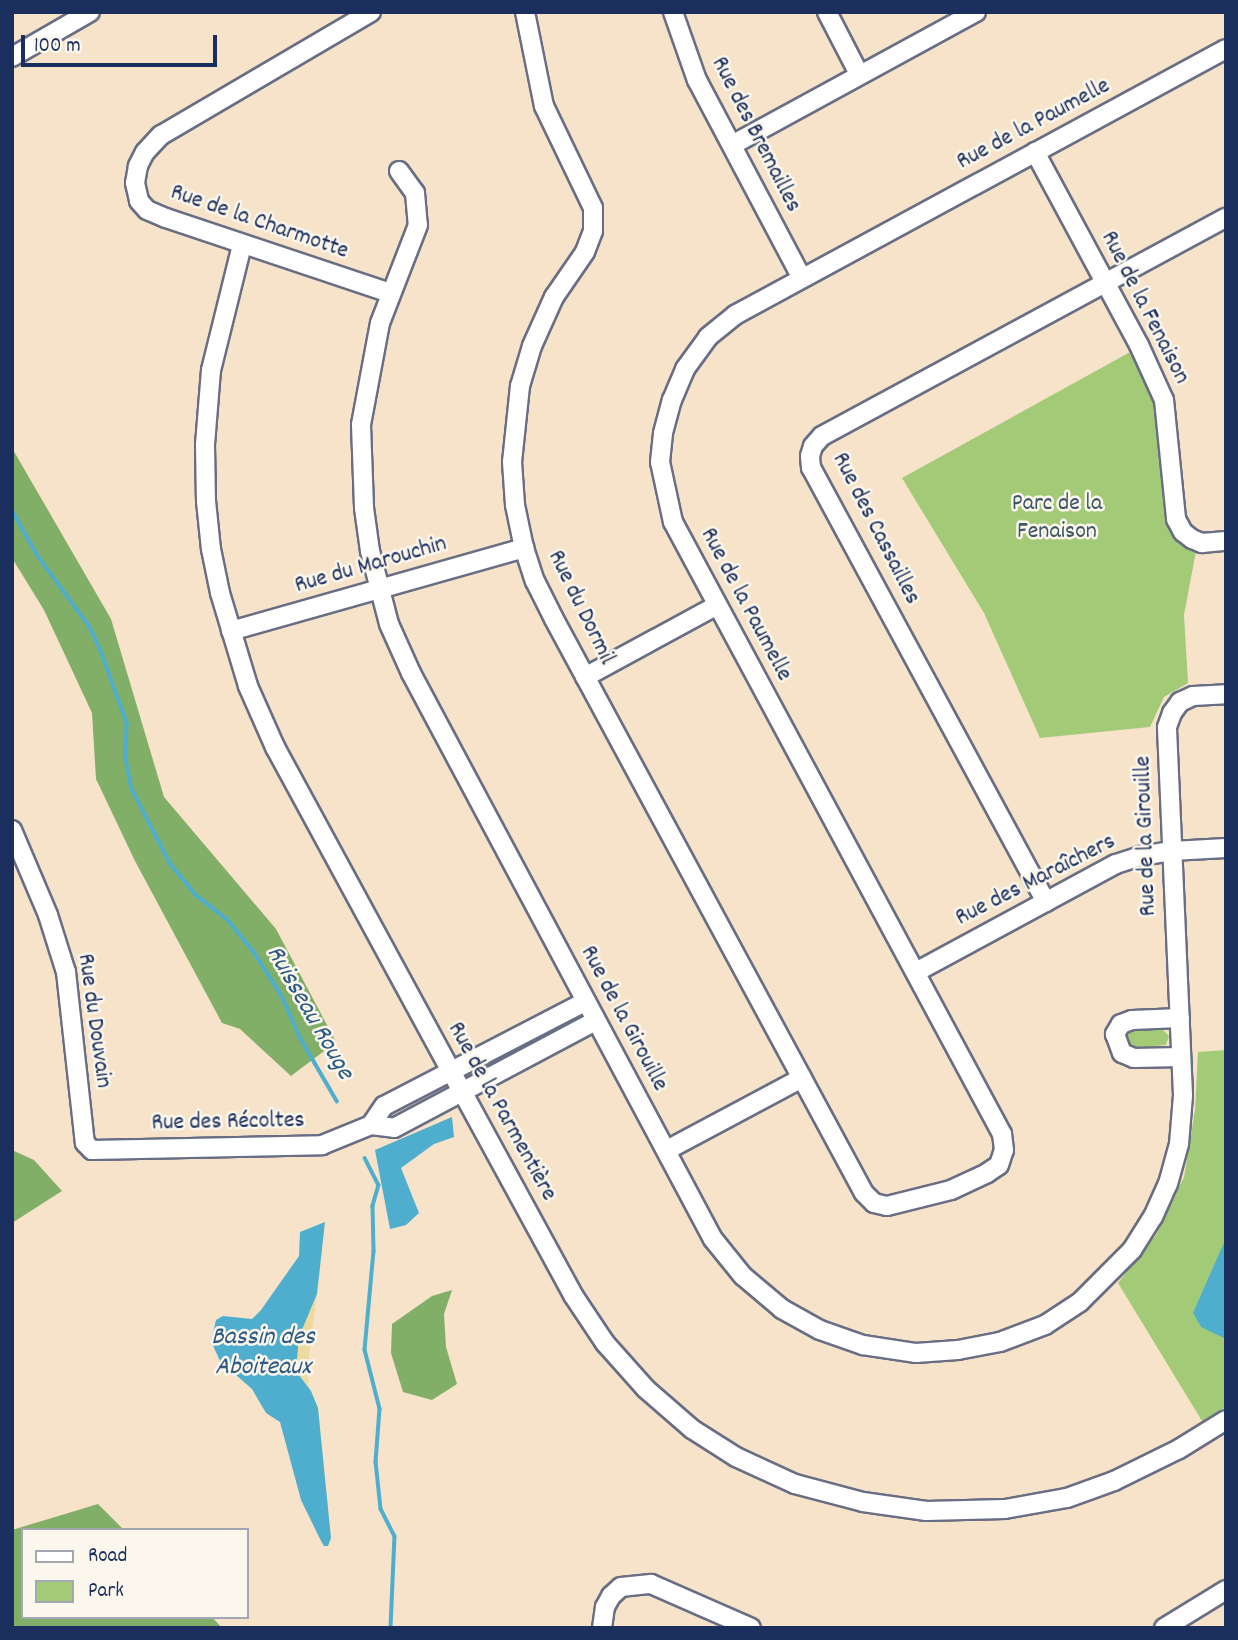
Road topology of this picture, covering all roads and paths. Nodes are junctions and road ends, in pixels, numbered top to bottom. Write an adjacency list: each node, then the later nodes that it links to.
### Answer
1 (90, 12): 8 (street)
2 (371, 12): 14 (street, Rue de la Charmotte)
3 (525, 12): 19 (street, Rue du Dormil)
4 (673, 12): 10 (street, Rue des Bremailles)
5 (827, 12): 9 (street)
6 (976, 12): 9 (street)
7 (1226, 49): 11 (street, Rue de la Paumelle)
8 (12, 57)
9 (859, 74): 10 (street)
10 (732, 145): 15 (street, Rue des Bremailles)
11 (1035, 152): 15 (street, Rue de la Paumelle); 16 (street, Rue de la Fenaison)
12 (399, 171): 17 (street, Rue de la Girouille)
13 (1226, 218): 16 (street, Rue des Cassailles)
14 (242, 245): 17 (street, Rue de la Charmotte); 22 (street, Rue de la Parmentière)
15 (802, 278): 21 (street, Rue de la Paumelle)
16 (1105, 283): 18 (street, Rue de la Fenaison); 28 (street, Rue des Cassailles)
17 (390, 293): 20 (street, Rue de la Girouille)
18 (1226, 541)
19 (524, 548): 20 (street, Rue du Marouchin); 23 (street, Rue du Dormil)
20 (379, 590): 22 (street, Rue du Marouchin); 30 (street, Rue de la Girouille)
21 (716, 606): 23 (street); 29 (street, Rue de la Paumelle)
22 (231, 631): 34 (street, Rue de la Parmentière)
23 (585, 677): 35 (street, Rue du Dormil)
24 (1226, 694): 27 (street, Rue de la Girouille)
25 (12, 830): 38 (street, Rue du Douvain)
26 (1226, 848): 27 (street, Rue des Maraîchers)
27 (1172, 851): 28 (street, Rue des Maraîchers); 31 (street, Rue de la Girouille)
28 (1046, 902): 29 (street, Rue des Maraîchers)
29 (916, 972): 35 (street, Rue de la Paumelle)
30 (585, 1002): 32 (street, Rue de la Girouille); 34 (street, Rue des Récoltes)
31 (1180, 1018): 33 (street, Rue de la Girouille); 33 (street)
32 (595, 1021): 36 (street, Rue des Récoltes); 39 (street, Rue de la Girouille)
33 (1181, 1057): 39 (street, Rue de la Girouille)
34 (452, 1072): 36 (street, Rue de la Parmentière); 37 (street, Rue des Récoltes)
35 (802, 1079): 39 (street)
36 (463, 1093): 37 (street, Rue des Récoltes); 40 (street, Rue de la Parmentière)
37 (371, 1125): 38 (street, Rue des Récoltes)
38 (85, 1143)
39 (667, 1150)
40 (1226, 1420)
41 (1226, 1590): 44 (street)
42 (601, 1628): 43 (street)
43 (751, 1628)
44 (1164, 1628)

